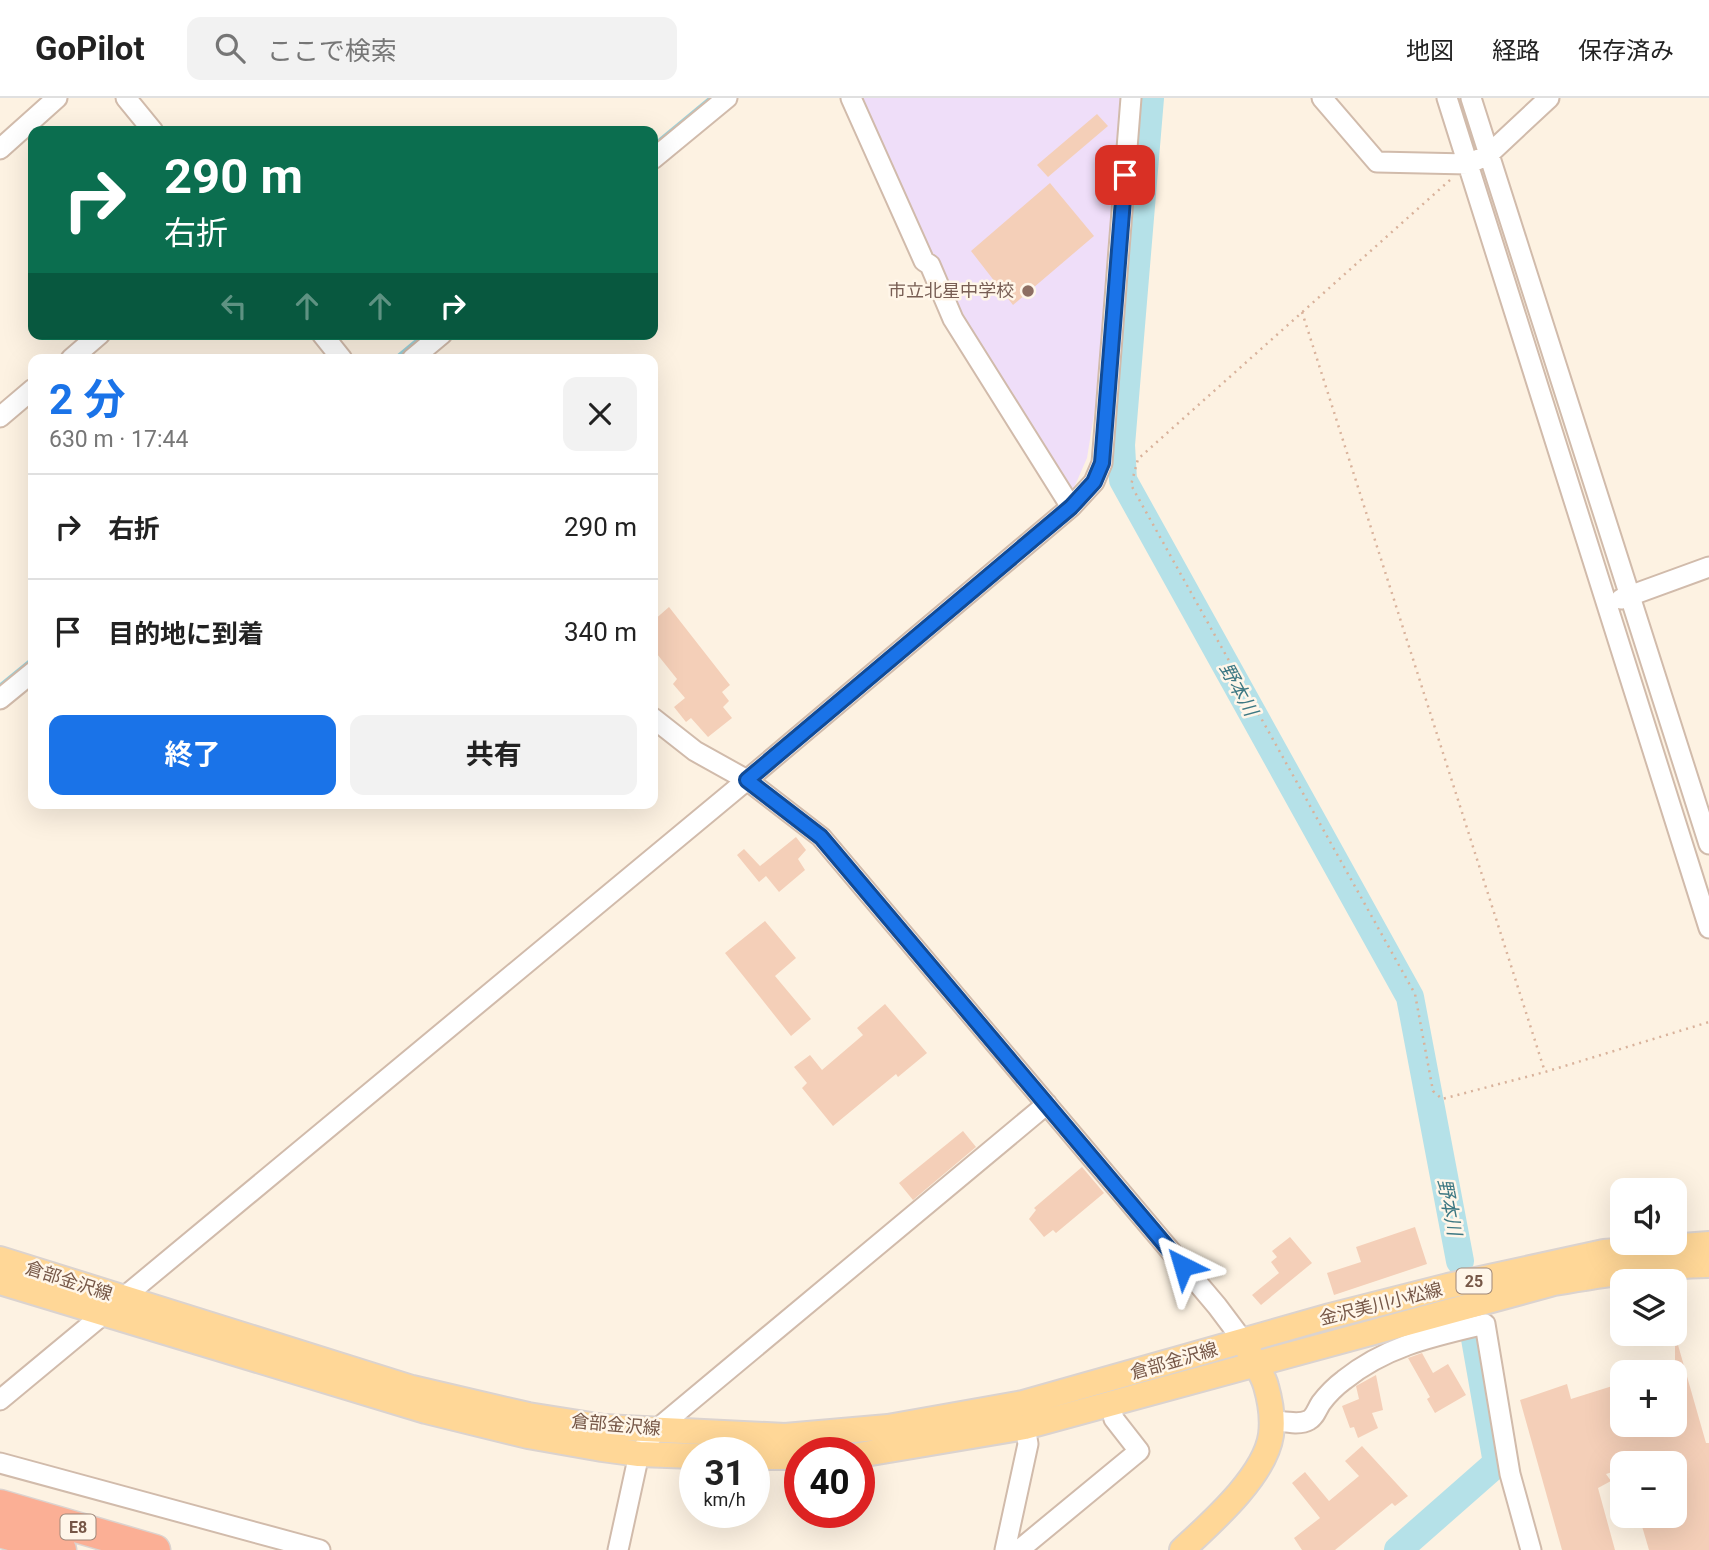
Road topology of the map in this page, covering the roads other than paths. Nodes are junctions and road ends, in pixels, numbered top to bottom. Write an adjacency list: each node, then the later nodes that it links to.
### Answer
1 (57, 98): 11 (street)
2 (126, 98): 10 (street)
3 (726, 98): 12 (street)
4 (851, 98): 23 (street)
5 (1131, 98): 23 (street)
6 (1322, 98): 14 (street)
7 (1447, 98): 14 (street)
8 (1471, 98): 13 (street)
9 (1549, 98): 13 (street)
10 (149, 126)
11 (0, 149)
12 (658, 155)
13 (1488, 155): 14 (street); 25 (street)
14 (1468, 164): 26 (street)
15 (93, 340): 18 (street)
16 (327, 340): 19 (street)
17 (435, 340): 20 (street)
18 (77, 354)
19 (338, 354)
20 (418, 354)
21 (28, 393): 22 (street)
22 (0, 417)
23 (1071, 507): 30 (street)
24 (1709, 567): 25 (street)
25 (1631, 596): 26 (street); 31 (street)
26 (1606, 603): 32 (street)
27 (28, 676): 28 (street)
28 (0, 699)
29 (658, 722): 30 (street)
30 (747, 780): 33 (street); 38 (street)
31 (1709, 844)
32 (1709, 928)
33 (1047, 1104): 40 (street); 46 (street)
34 (1709, 1244): 40 (main road, 金沢美川小松線 / 25)
35 (0, 1259): 38 (main road, 倉部金沢線)
36 (1709, 1265): 41 (main road, 金沢美川小松線 / 25)
37 (0, 1282): 39 (main road, 倉部金沢線)
38 (125, 1299): 39 (street); 46 (main road, 倉部金沢線)
39 (105, 1314): 42 (street); 48 (main road, 倉部金沢線)
40 (1244, 1342): 41 (main road); 46 (main road, 倉部金沢線)
41 (1255, 1364): 43 (main road, 倉部金沢線); 44 (main road)
42 (0, 1400)
43 (1110, 1404): 45 (main road, 倉部金沢線); 58 (street)
44 (1271, 1420): 59 (main road); 60 (street)
45 (1025, 1427): 47 (main road, 倉部金沢線); 57 (street)
46 (657, 1429): 48 (street)
47 (875, 1452)
48 (639, 1454): 49 (main road, 倉部金沢線); 56 (street)
49 (679, 1455)
50 (0, 1463): 55 (street)
51 (0, 1505): 54 (highway, E8)
52 (0, 1532): 53 (highway, E8)
53 (61, 1550)
54 (155, 1550)
55 (320, 1550)
56 (618, 1550)
57 (1004, 1550)
58 (1019, 1550)
59 (1182, 1550)
60 (1531, 1550)

